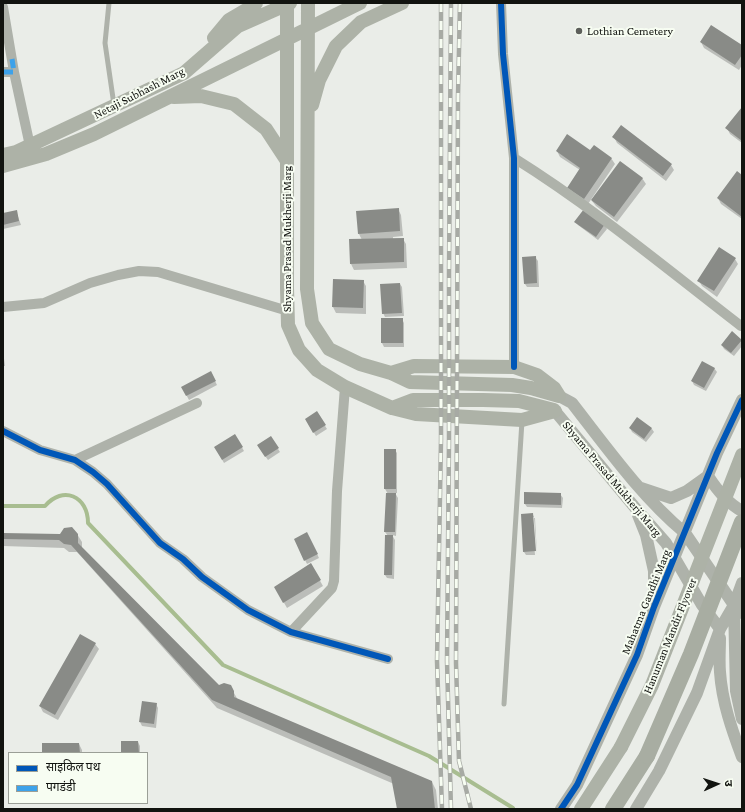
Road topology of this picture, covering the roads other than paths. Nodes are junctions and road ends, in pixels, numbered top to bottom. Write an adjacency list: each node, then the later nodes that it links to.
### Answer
1 (109, 3): 15 (lane)
2 (256, 3): 13 (main road)
3 (288, 3): 10 (main road, Shyama Prasad Mukherji Marg); 13 (main road, Netaji Subhash Marg)
4 (308, 3): 9 (main road, Shyama Prasad Mukherji Marg)
5 (360, 3): 9 (main road, Netaji Subhash Marg)
6 (402, 3): 16 (main road)
7 (501, 3): 19 (street)
8 (3, 7): 12 (street)
9 (308, 29): 10 (main road, Netaji Subhash Marg); 16 (main road, Shyama Prasad Mukherji Marg)
10 (287, 39): 14 (main road, Netaji Subhash Marg); 20 (main road, Shyama Prasad Mukherji Marg)
11 (3, 72): 12 (street)
12 (14, 72): 17 (street)
13 (184, 73): 15 (main road, Netaji Subhash Marg)
14 (169, 97): 20 (main road); 21 (main road, Netaji Subhash Marg)
15 (115, 106): 17 (main road, Netaji Subhash Marg)
16 (308, 119): 26 (main road, Shyama Prasad Mukherji Marg)
17 (30, 146): 18 (main road, Netaji Subhash Marg)
18 (3, 155)
19 (514, 158): 24 (street); 25 (street)
20 (287, 161): 23 (main road, Shyama Prasad Mukherji Marg)
21 (3, 166)
22 (3, 307): 23 (street)
23 (288, 311): 27 (main road, Shyama Prasad Mukherji Marg)
24 (741, 326)
25 (514, 367): 26 (main road, Shyama Prasad Mukherji Marg); 28 (main road, Shyama Prasad Mukherji Marg)
26 (391, 373): 28 (main road, Shyama Prasad Mukherji Marg)
27 (345, 387): 31 (main road, Shyama Prasad Mukherji Marg); 48 (street)
28 (559, 396): 32 (main road); 38 (street, Shyama Prasad Mukherji Marg)
29 (742, 400): 37 (street, Mahatma Gandhi Marg)
30 (197, 403): 36 (street)
31 (392, 408): 32 (main road, Shyama Prasad Mukherji Marg); 33 (main road, Shyama Prasad Mukherji Marg)
32 (555, 411): 33 (main road, Shyama Prasad Mukherji Marg); 39 (street, Shyama Prasad Mukherji Marg)
33 (522, 420): 50 (lane)
34 (3, 431): 36 (street)
35 (742, 455): 54 (main road, Hanuman Mandir Flyover, bridge)
36 (76, 460): 48 (street)
37 (708, 476): 38 (street); 40 (street); 42 (street, Mahatma Gandhi Marg)
38 (639, 488): 42 (street, Shyama Prasad Mukherji Marg)
39 (636, 510): 43 (street, Shyama Prasad Mukherji Marg); 45 (street)
40 (742, 511)
41 (742, 522): 55 (highway, Hanuman Mandir Flyover, bridge)
42 (685, 533): 43 (street, Mahatma Gandhi Marg); 46 (street, Shyama Prasad Mukherji Marg)
43 (675, 559): 45 (street, Mahatma Gandhi Marg); 47 (street, Shyama Prasad Mukherji Marg)
44 (742, 583): 46 (street)
45 (654, 607): 53 (street, Mahatma Gandhi Marg)
46 (738, 609): 47 (street); 51 (street)
47 (720, 629): 52 (street); 56 (street)
48 (291, 632): 49 (street)
49 (388, 659)
50 (504, 704)
51 (742, 719)
52 (742, 757)
53 (561, 809)
54 (581, 809)
55 (613, 809)
56 (636, 809)

